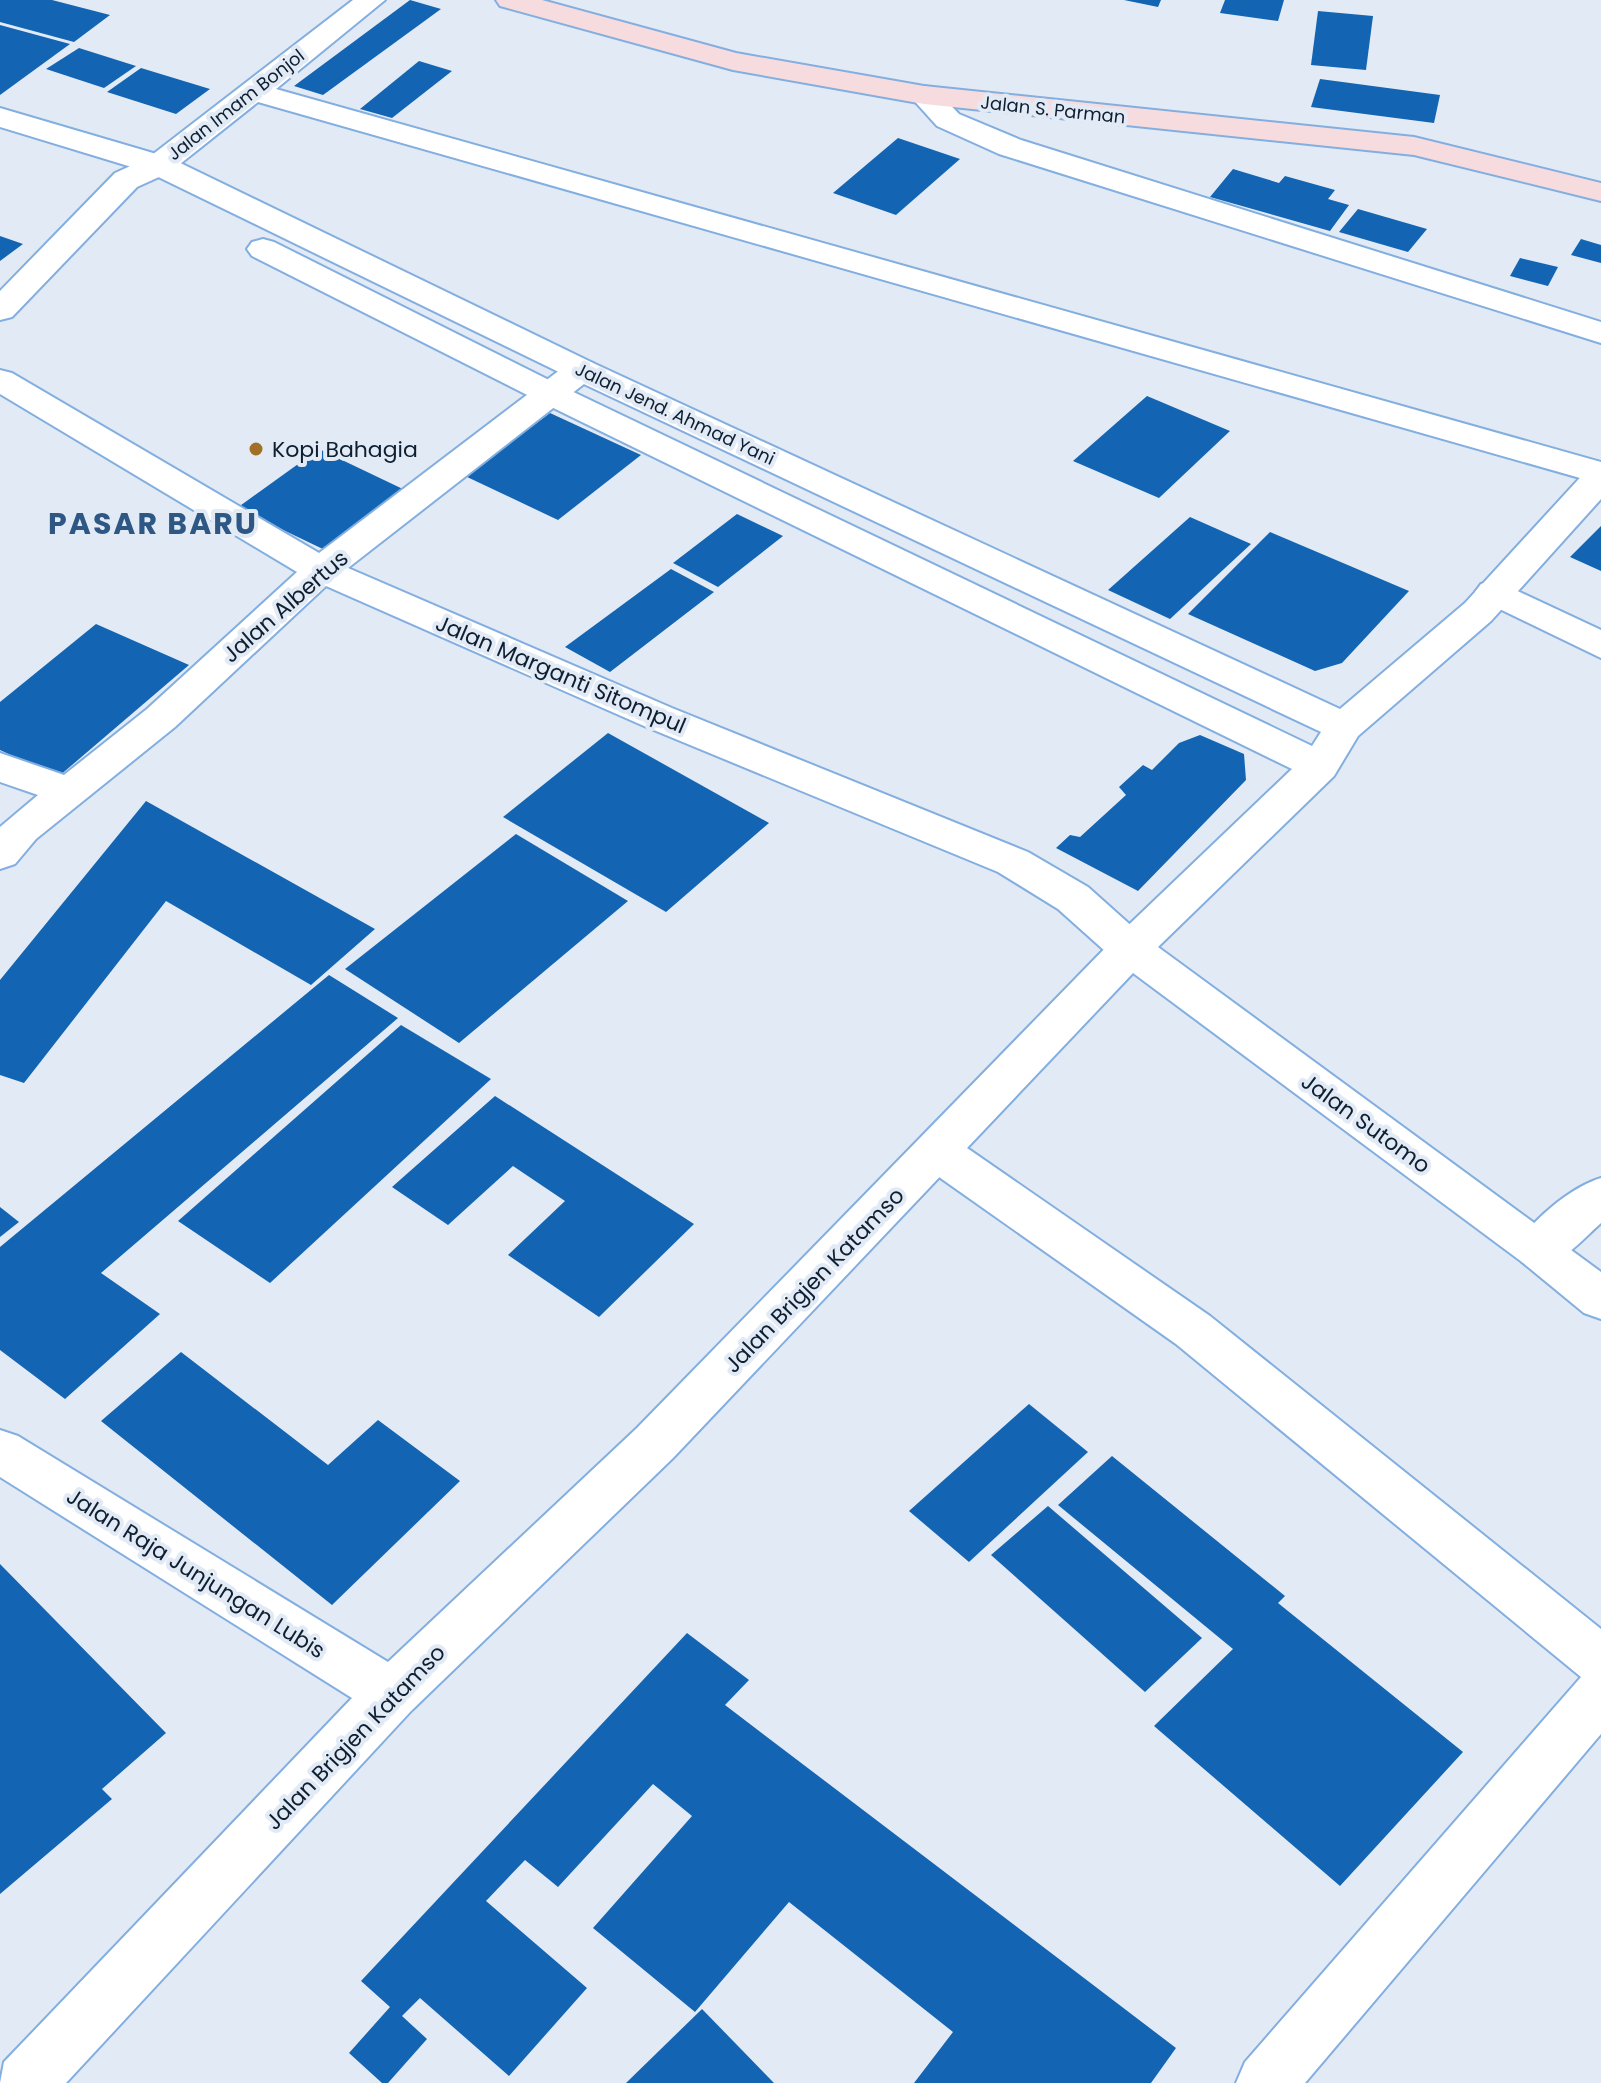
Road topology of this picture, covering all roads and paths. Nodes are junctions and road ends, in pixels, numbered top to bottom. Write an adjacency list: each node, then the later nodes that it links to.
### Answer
1 (371, 0): 3 (street, Jalan Imam Bonjol)
2 (510, 0): 4 (main road, Jalan S. Parman)
3 (251, 91): 7 (street, Jalan Imam Bonjol); 15 (street)
4 (924, 95): 9 (main road, Jalan S. Parman); 11 (street)
5 (0, 117): 7 (street, Jalan Jend. Ahmad Yani)
6 (0, 144): 8 (street, Jalan Jend. Ahmad Yani)
7 (159, 165): 8 (street, Jalan Imam Bonjol); 12 (street, Jalan Jend. Ahmad Yani)
8 (126, 180): 10 (street, Jalan Imam Bonjol); 14 (street, Jalan Jend. Ahmad Yani)
9 (1601, 192)
10 (0, 310)
11 (1601, 333)
12 (581, 370): 14 (street, Jalan Albertus); 19 (street, Jalan Jend. Ahmad Yani)
13 (0, 380): 16 (street, Jalan Marganti Sitompul)
14 (551, 394): 16 (street, Jalan Albertus); 19 (street, Jalan Jend. Ahmad Yani)
15 (1601, 475): 17 (street, Jalan Brigjen Katamso)
16 (321, 570): 21 (street, Jalan Albertus); 23 (street, Jalan Marganti Sitompul)
17 (1494, 592): 18 (street); 19 (street, Jalan Brigjen Katamso)
18 (1601, 646)
19 (1332, 747): 23 (street, Jalan Brigjen Katamso)
20 (0, 767): 21 (street)
21 (65, 790): 22 (street, Jalan Albertus)
22 (0, 854)
23 (1130, 949): 24 (street, Jalan Brigjen Katamso); 26 (street, Jalan Sutomo)
24 (938, 1152): 29 (street); 30 (street, Jalan Brigjen Katamso)
25 (1601, 1196): 26 (street)
26 (1539, 1249): 27 (street, Jalan Sutomo)
27 (1601, 1299)
28 (0, 1451): 30 (street, Jalan Raja Junjungan Lubis)
29 (1601, 1661)
30 (392, 1694): 32 (street, Jalan Brigjen Katamso)
31 (1601, 1694): 33 (street)
32 (25, 2083)
33 (1266, 2083)

